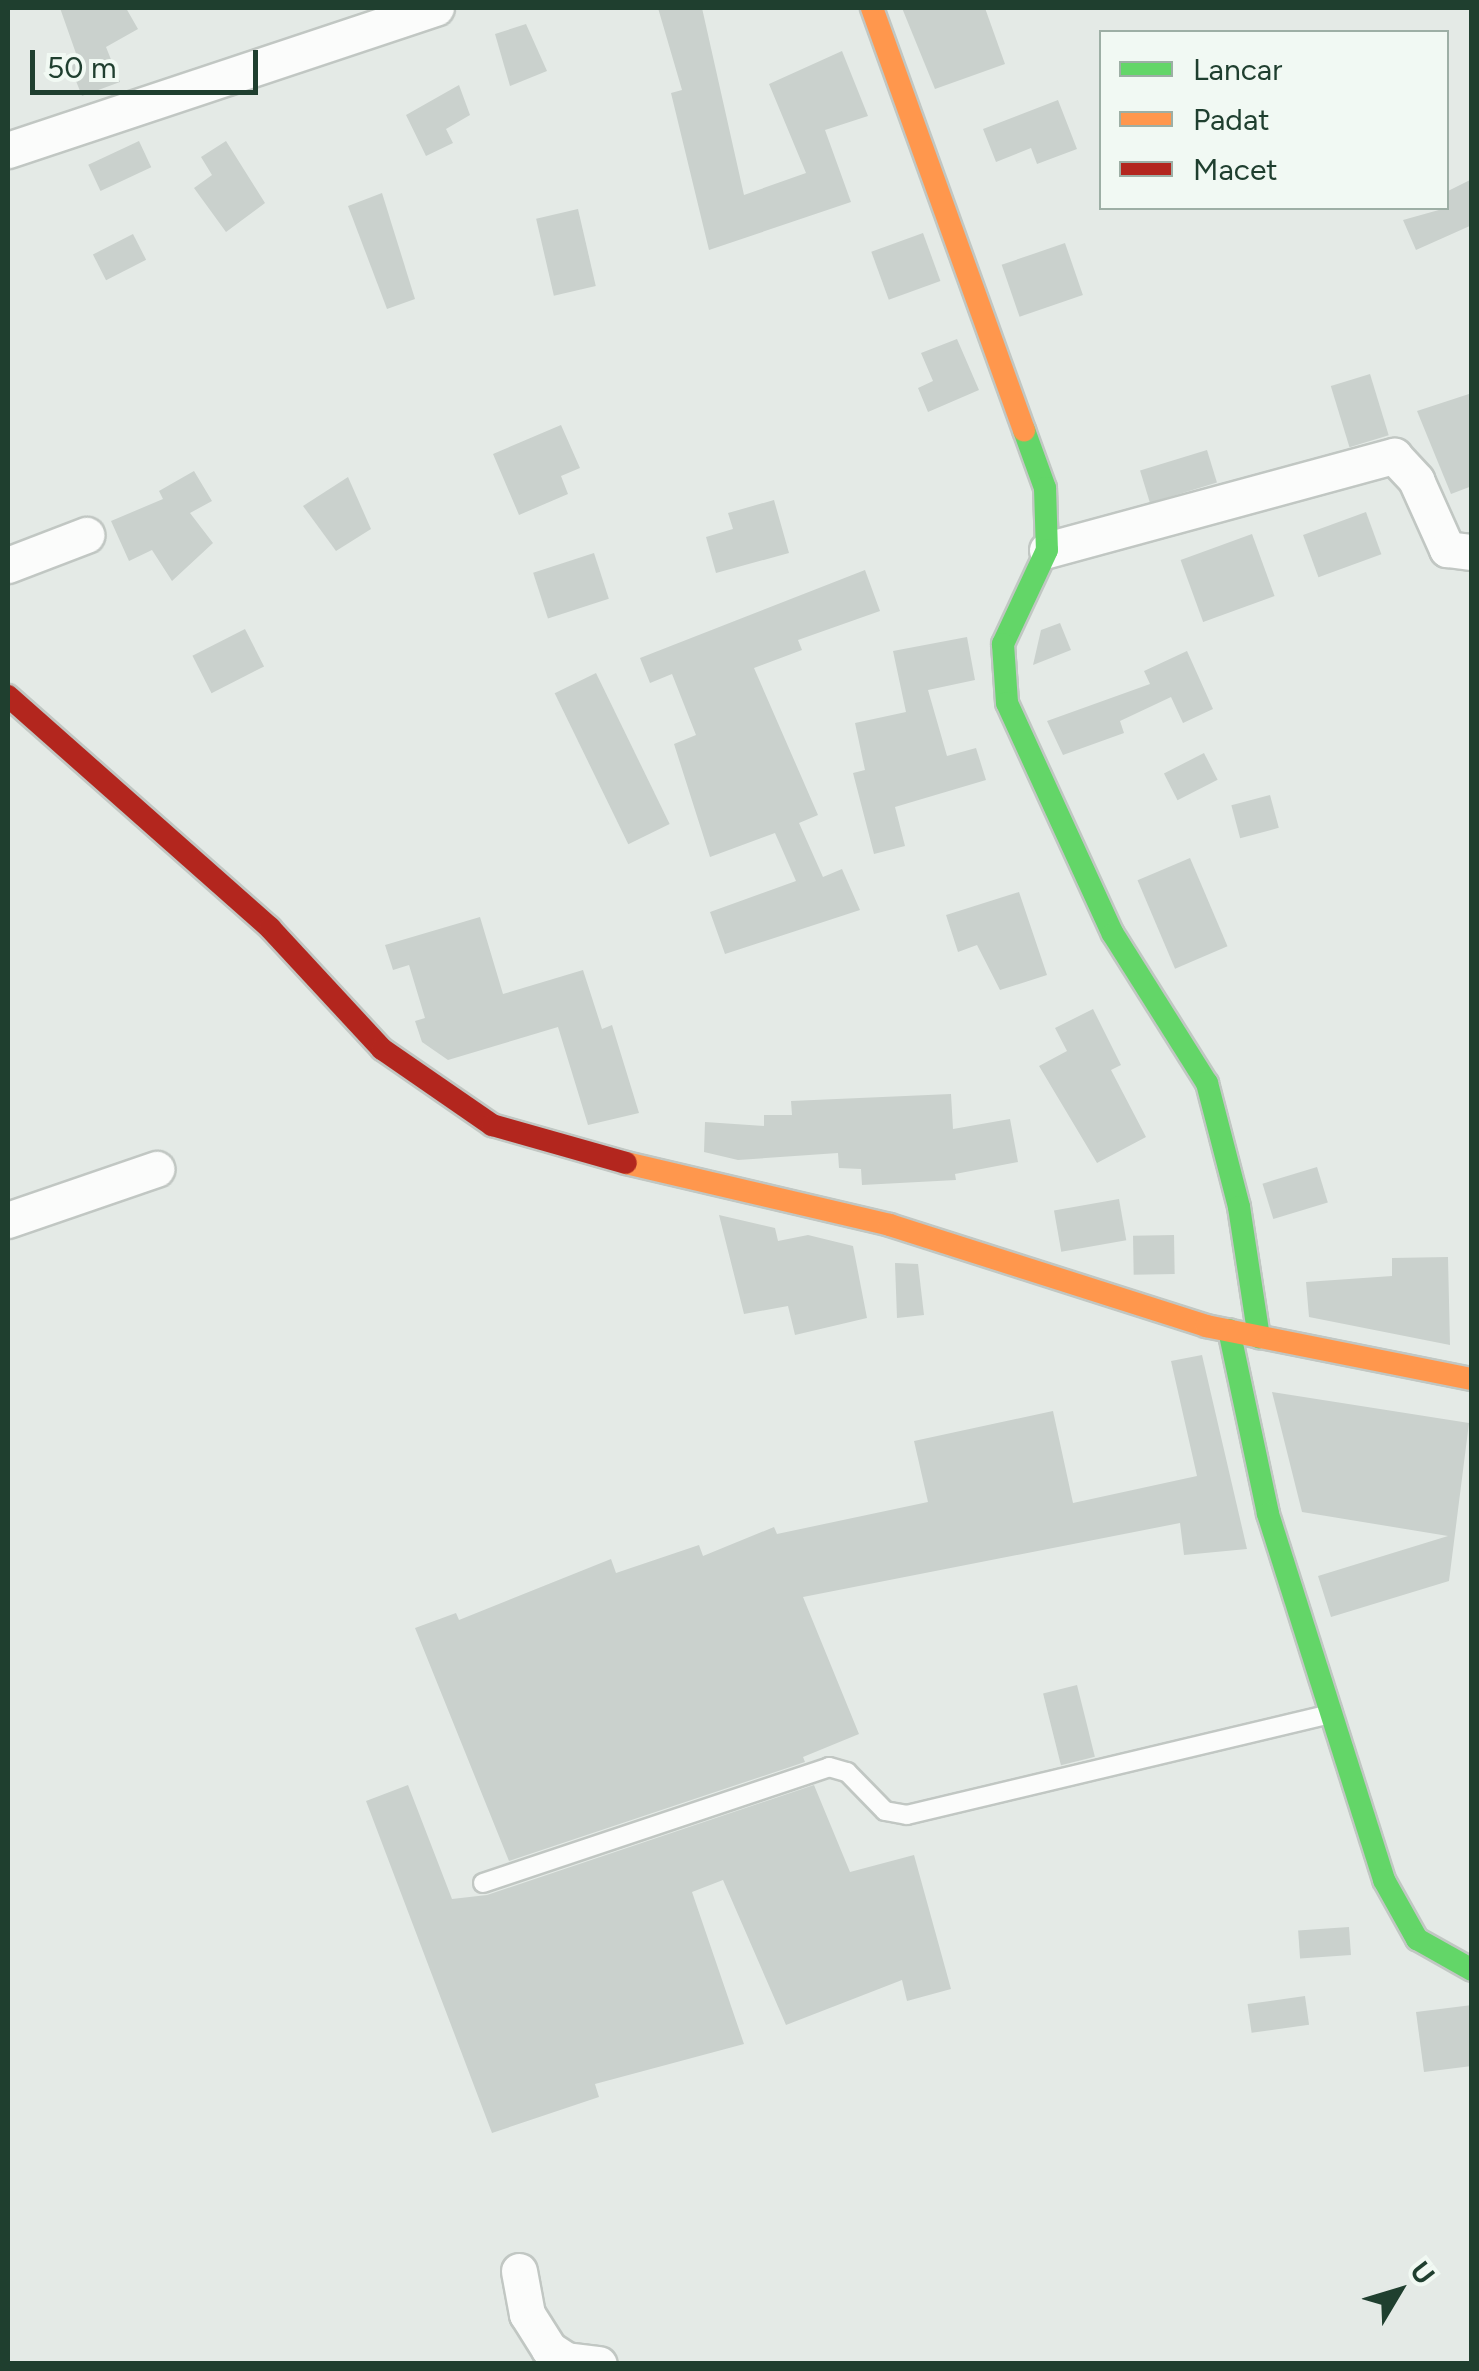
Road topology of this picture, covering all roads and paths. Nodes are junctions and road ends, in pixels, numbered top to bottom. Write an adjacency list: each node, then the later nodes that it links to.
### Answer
1 (436, 8): 3 (street)
2 (872, 8): 5 (street)
3 (8, 150)
4 (86, 535): 7 (street)
5 (1047, 550): 6 (street); 12 (street)
6 (1472, 552)
7 (8, 565)
8 (8, 696): 11 (street)
9 (156, 1169): 10 (street)
10 (8, 1220)
11 (1229, 1330): 12 (street); 14 (street)
12 (1259, 1336): 13 (street)
13 (1472, 1379)
14 (1335, 1713): 15 (lane); 16 (street)
15 (483, 1883)
16 (1472, 1970)
17 (519, 2271): 18 (street)
18 (599, 2364)

